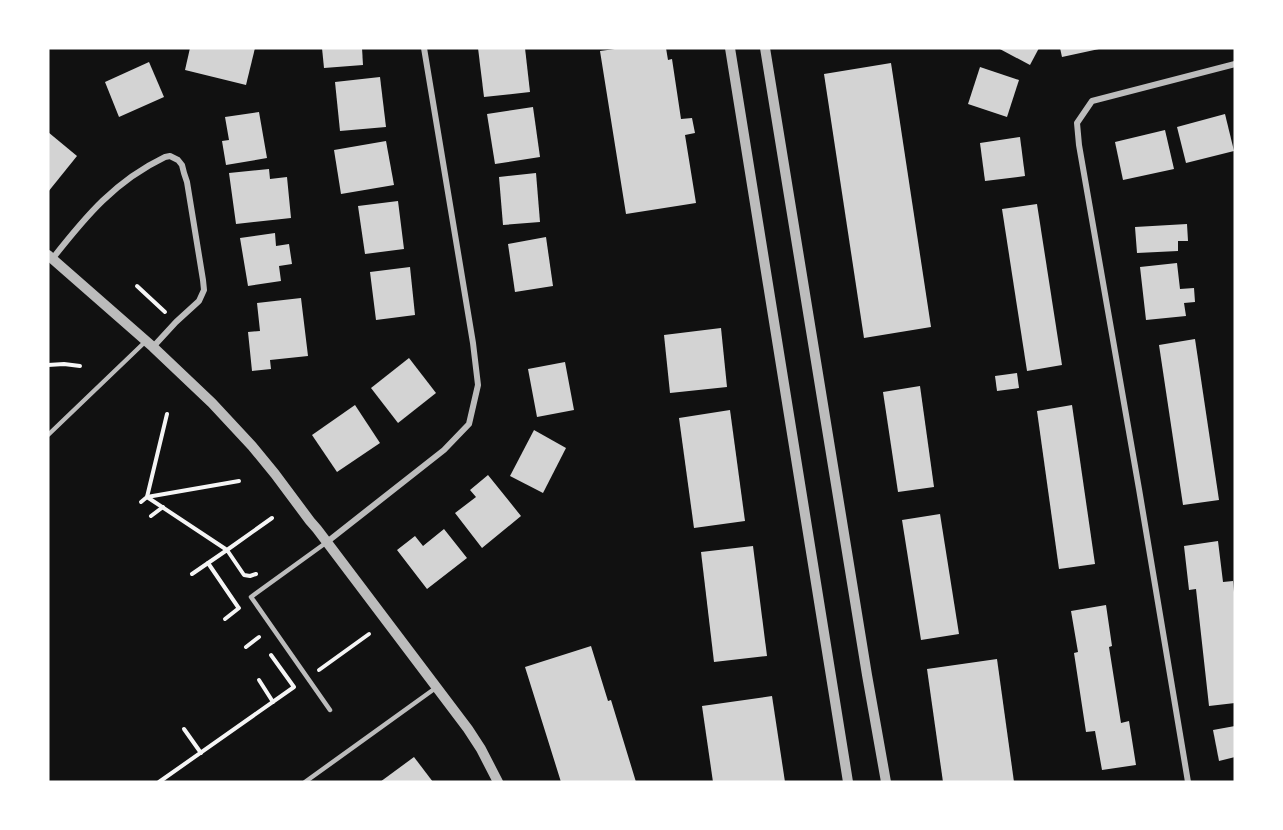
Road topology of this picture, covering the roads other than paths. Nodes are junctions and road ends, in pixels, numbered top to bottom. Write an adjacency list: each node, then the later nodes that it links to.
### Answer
1 (424, 48): 8 (street)
2 (730, 48): 13 (street)
3 (765, 48): 14 (street)
4 (1235, 64): 15 (street)
5 (50, 256): 6 (street); 6 (street)
6 (150, 344): 7 (lane); 8 (street)
7 (48, 435)
8 (327, 542): 9 (street); 10 (lane)
9 (437, 687): 11 (lane); 12 (street)
10 (330, 710)
11 (305, 782)
12 (498, 782)
13 (848, 782)
14 (886, 782)
15 (1188, 782)

